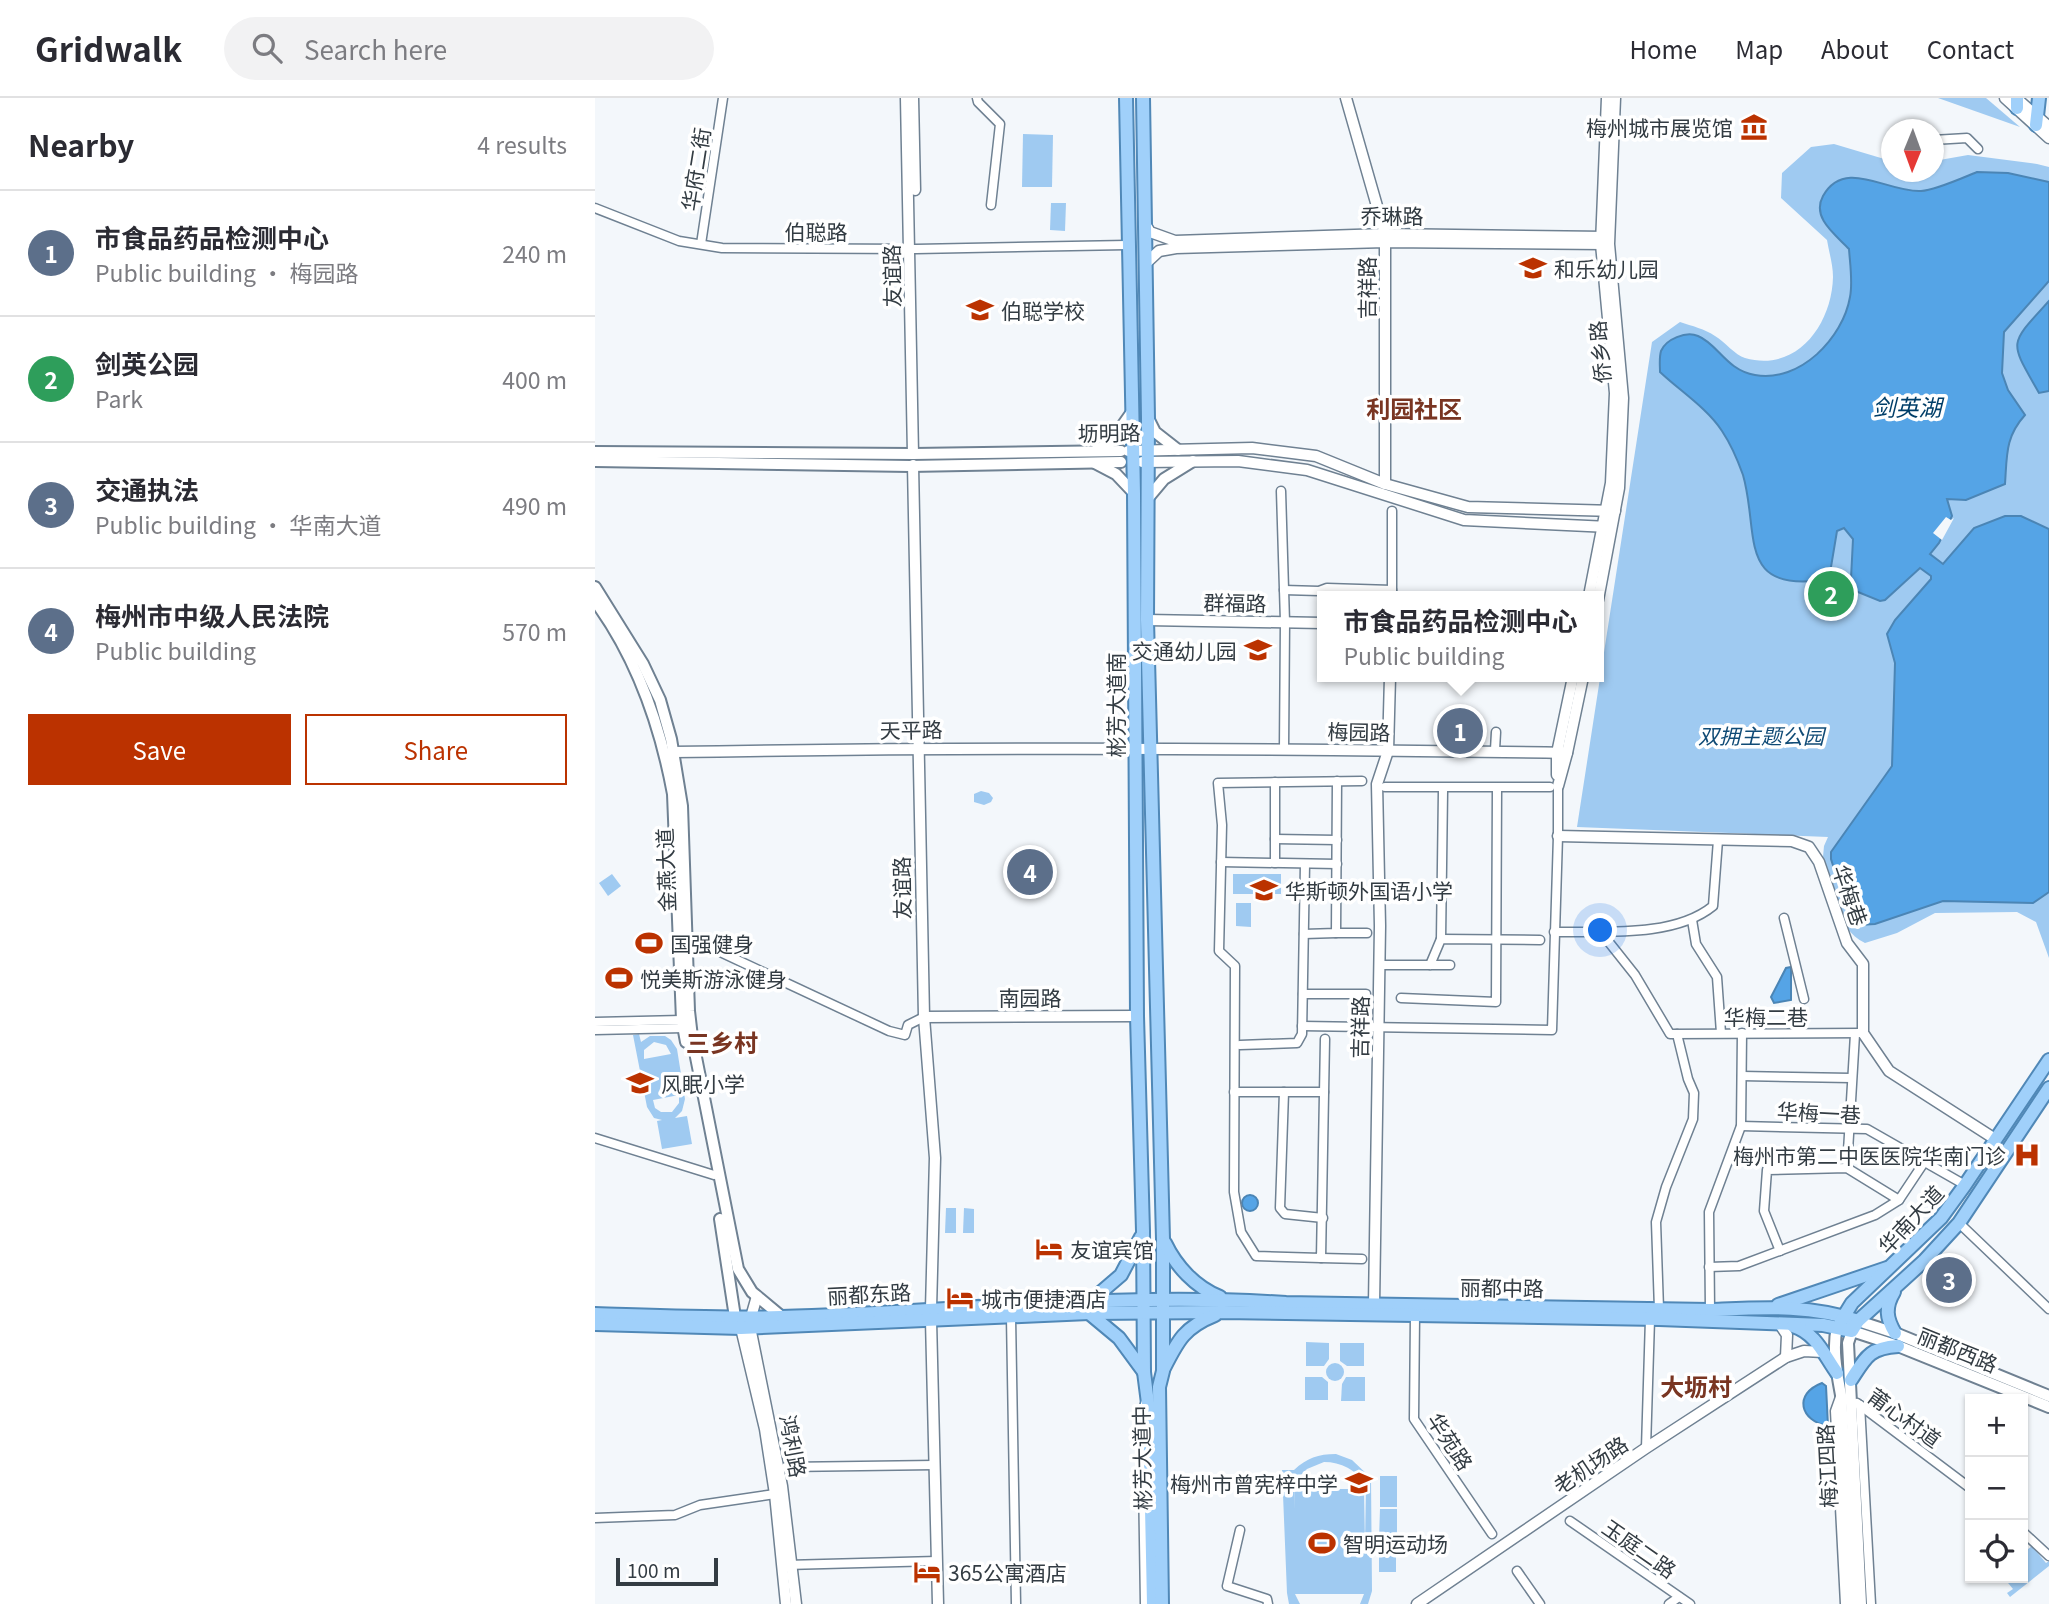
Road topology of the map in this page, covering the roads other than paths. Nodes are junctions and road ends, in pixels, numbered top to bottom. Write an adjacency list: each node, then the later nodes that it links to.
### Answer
1 (723, 98): 21 (street, 华府二街)
2 (906, 98): 24 (street, 友谊路)
3 (913, 98): 24 (street, 友谊路)
4 (977, 98): 16 (street)
5 (1126, 98): 22 (main road, 彬芳大道南)
6 (1143, 98): 18 (main road, 彬芳大道南)
7 (1346, 98): 19 (street, 吉祥路)
8 (1607, 98): 20 (street, 侨乡路)
9 (1615, 98): 20 (street, 侨乡路)
10 (2039, 98): 12 (main road)
11 (2014, 100): 12 (street)
12 (2041, 123): 13 (street)
13 (2049, 138)
14 (1944, 139): 15 (street)
15 (1978, 149)
16 (991, 205)
17 (595, 208): 21 (street, 伯聪路)
18 (1145, 223): 23 (street); 25 (main road, 彬芳大道南)
19 (1385, 238): 20 (street, 乔琳路); 23 (street, 乔琳路); 36 (street, 吉祥路)
20 (1605, 241): 41 (street, 侨乡路)
21 (701, 244): 24 (street, 伯聪路)
22 (1128, 245): 24 (street, 伯聪路); 26 (main road, 彬芳大道南)
23 (1175, 245): 25 (street)
24 (913, 249): 33 (street, 友谊路)
25 (1145, 264): 27 (main road, 彬芳大道南)
26 (1132, 412): 30 (main road); 31 (main road, 彬芳大道南)
27 (1148, 418): 28 (main road); 32 (main road, 彬芳大道南)
28 (1178, 450): 32 (street, 坜明路); 36 (street, 坜明路)
29 (595, 453): 33 (main road, 坜明路)
30 (1093, 457): 31 (main road, 坜明路); 33 (main road, 坜明路); 38 (main road)
31 (1127, 457): 32 (street, 坜明路); 38 (main road, 彬芳大道南)
32 (1148, 457): 35 (street, 坜明路); 39 (main road, 彬芳大道南)
33 (915, 458): 34 (main road, 坜明路); 59 (street, 友谊路)
34 (595, 461)
35 (1193, 461): 39 (main road); 42 (street, 坜明路)
36 (1385, 484): 41 (street, 坜明路)
37 (1281, 491): 44 (street)
38 (1134, 493): 60 (main road, 彬芳大道南)
39 (1148, 498): 52 (main road, 彬芳大道南)
40 (1392, 511): 48 (street)
41 (1610, 511): 42 (street, 侨乡路)
42 (1608, 527): 49 (street, 侨乡路); 50 (street, 侨乡路)
43 (595, 587): 65 (main road, 金燕大道)
44 (1284, 590): 45 (street); 53 (street)
45 (1319, 591)
46 (1319, 591): 47 (street)
47 (1366, 591)
48 (1392, 591)
49 (1590, 591)
50 (1599, 591)
51 (595, 601): 103 (main road, 金燕大道)
52 (1147, 620): 53 (street, 群福路); 61 (main road, 彬芳大道南)
53 (1285, 622): 54 (street, 群福路); 62 (street)
54 (1317, 623)
55 (1390, 682): 64 (street)
56 (1572, 682): 66 (street)
57 (1582, 682): 66 (street)
58 (1496, 732): 63 (street)
59 (917, 748): 60 (street, 天平路); 65 (street, 天平路); 101 (street, 友谊路)
60 (1134, 748): 61 (street, 天平路); 100 (main road, 彬芳大道南)
61 (1150, 748): 62 (street, 梅园路); 132 (main road, 彬芳大道南)
62 (1284, 749): 64 (street, 梅园路)
63 (1495, 750)
64 (1388, 751): 66 (street, 梅园路); 93 (street, 吉祥路)
65 (673, 752): 88 (main road, 金燕大道)
66 (1562, 753): 71 (street)
67 (1337, 781): 68 (street); 69 (street); 76 (street)
68 (1362, 781)
69 (1275, 782): 75 (street); 78 (street)
70 (1385, 786): 72 (street)
71 (1554, 786): 72 (street); 74 (street)
72 (1497, 788): 91 (street)
73 (1443, 791): 89 (street)
74 (1558, 836): 77 (street, 华梅巷); 84 (street)
75 (1275, 839): 76 (street); 79 (street)
76 (1337, 840): 81 (street)
77 (1718, 840): 83 (street); 109 (street, 华梅巷)
78 (1221, 862): 79 (street); 116 (street)
79 (1275, 863): 80 (street)
80 (1305, 864): 81 (street); 87 (street)
81 (1337, 864): 85 (street)
82 (1784, 918): 99 (street)
83 (1692, 920): 84 (street); 107 (street)
84 (1553, 932): 105 (street)
85 (1336, 933): 86 (street); 87 (street)
86 (1367, 933)
87 (1304, 934): 96 (street)
88 (686, 936): 101 (street); 138 (main road, 金燕大道)
89 (1441, 939): 91 (street); 94 (street)
90 (1541, 940): 91 (street)
91 (1497, 941): 98 (street)
92 (1608, 941): 110 (street)
93 (1379, 965): 94 (street); 105 (street, 吉祥路)
94 (1430, 965): 95 (street)
95 (1450, 965)
96 (1303, 994): 97 (street); 104 (street)
97 (1366, 994)
98 (1401, 998)
99 (1804, 999)
100 (1137, 1016): 101 (street, 南园路); 131 (main road, 彬芳大道南)
101 (924, 1017): 153 (street, 友谊路)
102 (595, 1022): 103 (street)
103 (683, 1024): 106 (street); 126 (main road, 金燕大道)
104 (1302, 1026): 105 (street); 112 (street)
105 (1379, 1028): 144 (street, 吉祥路)
106 (595, 1030)
107 (1721, 1033): 108 (street, 华梅二巷); 110 (street, 华梅二巷)
108 (1742, 1033): 109 (street, 华梅二巷); 114 (street)
109 (1859, 1033): 115 (street); 123 (street)
110 (1673, 1034): 152 (street)
111 (1325, 1039): 118 (street)
112 (1240, 1045)
113 (2049, 1060): 123 (main road, 华南大道)
114 (1742, 1076): 115 (street); 120 (street)
115 (1851, 1078): 121 (street)
116 (1234, 1092): 117 (street); 134 (street)
117 (1284, 1092): 118 (street); 129 (street)
118 (1324, 1092): 129 (street)
119 (2047, 1095): 130 (main road, 华南大道)
120 (1741, 1126): 121 (street, 华梅一巷); 137 (street)
121 (1850, 1130): 125 (street); 127 (street, 华梅一巷)
122 (595, 1138): 126 (street)
123 (1995, 1139): 127 (main road, 华南大道)
124 (1923, 1164): 128 (street)
125 (1847, 1168): 128 (street); 133 (street)
126 (714, 1175): 139 (main road, 金燕大道)
127 (1965, 1185): 136 (main road, 华南大道)
128 (1899, 1200): 133 (street)
129 (1323, 1218): 134 (street)
130 (1959, 1223): 140 (main road, 华南大道); 148 (street)
131 (1143, 1231): 142 (main road); 145 (main road, 彬芳大道南)
132 (1163, 1239): 143 (main road); 146 (main road, 彬芳大道南)
133 (1780, 1251): 137 (street)
134 (1321, 1258): 135 (street)
135 (1362, 1259)
136 (1894, 1265): 147 (main road); 159 (main road, 华南大道)
137 (1709, 1267): 149 (street)
138 (742, 1278): 139 (main road); 141 (main road, 金燕大道)
139 (730, 1282): 157 (main road, 金燕大道)
140 (1900, 1283): 161 (main road, 华南大道); 162 (main road)
141 (757, 1296): 155 (main road, 金燕大道); 157 (street, 鸿利路)
142 (1093, 1299): 145 (main road, 丽都东路); 153 (main road, 丽都东路)
143 (1224, 1305): 144 (main road, 丽都中路); 146 (main road, 丽都中路); 154 (main road, 丽都中路); 165 (main road)
144 (1374, 1305): 152 (main road, 丽都中路)
145 (1144, 1306): 146 (main road, 丽都中路); 151 (main road, 丽都东路); 166 (main road, 彬芳大道中)
146 (1163, 1306): 165 (main road, 彬芳大道中)
147 (1771, 1307): 149 (main road, 丽都中路); 159 (main road, 丽都中路)
148 (2049, 1309)
149 (1710, 1310): 152 (main road, 丽都中路)
150 (595, 1314): 157 (main road, 丽都东路)
151 (1089, 1314): 156 (main road, 丽都东路); 166 (main road)
152 (1654, 1314): 154 (main road, 丽都中路); 158 (main road, 丽都中路); 174 (street)
153 (931, 1315): 155 (main road, 丽都东路); 156 (main road, 丽都东路); 157 (main road, 丽都东路); 175 (street, 友谊路)
154 (1415, 1315): 182 (street, 华苑路)
155 (782, 1317): 157 (main road, 丽都东路)
156 (1011, 1317): 192 (street)
157 (744, 1322): 160 (main road, 丽都东路); 178 (street, 鸿利路); 186 (street, 鸿利路)
158 (1779, 1322): 159 (main road, 丽都中路); 163 (main road); 164 (street)
159 (1840, 1322): 161 (main road, 丽都中路); 167 (main road, 梅江四路)
160 (595, 1324)
161 (1855, 1326): 162 (main road, 丽都西路); 168 (main road, 梅江四路)
162 (1897, 1340): 168 (main road); 170 (main road, 丽都西路); 173 (main road, 丽都西路)
163 (1823, 1352): 164 (street); 167 (main road)
164 (1786, 1357): 174 (street, 老机场路)
165 (1163, 1371): 169 (main road, 彬芳大道中)
166 (1144, 1372): 171 (main road, 彬芳大道中)
167 (1837, 1373): 172 (main road, 梅江四路)
168 (1851, 1381): 172 (main road, 梅江四路)
169 (1159, 1387): 195 (main road, 彬芳大道中); 196 (street)
170 (2049, 1396)
171 (1146, 1400): 193 (street); 194 (main road, 彬芳大道中)
172 (1851, 1400): 177 (street, 莆心村道); 202 (street); 203 (main road, 梅江四路); 204 (main road, 梅江四路); 205 (street)
173 (2049, 1407)
174 (1646, 1448): 198 (street, 老机场路)
175 (935, 1465): 176 (street); 185 (street, 友谊路)
176 (786, 1466)
177 (1965, 1484)
178 (775, 1494): 179 (street); 186 (street, 鸿利路)
179 (595, 1518)
180 (1570, 1521): 188 (street, 玉庭二路)
181 (1240, 1530): 197 (street)
182 (1492, 1534)
183 (2028, 1537): 184 (street)
184 (2049, 1556)
185 (937, 1561): 186 (street); 191 (street, 友谊路)
186 (787, 1565): 189 (street, 鸿利路); 190 (street, 鸿利路)
187 (1517, 1571): 199 (street)
188 (1679, 1597): 200 (street); 201 (street, 玉庭二路)
189 (786, 1604)
190 (796, 1604)
191 (938, 1604)
192 (1016, 1604)
193 (1146, 1604)
194 (1153, 1604)
195 (1162, 1604)
196 (1167, 1604)
197 (1268, 1604)
198 (1417, 1604)
199 (1540, 1604)
200 (1669, 1604)
201 (1690, 1604)
202 (1845, 1604)
203 (1853, 1604)
204 (1861, 1604)
205 (1871, 1604)

